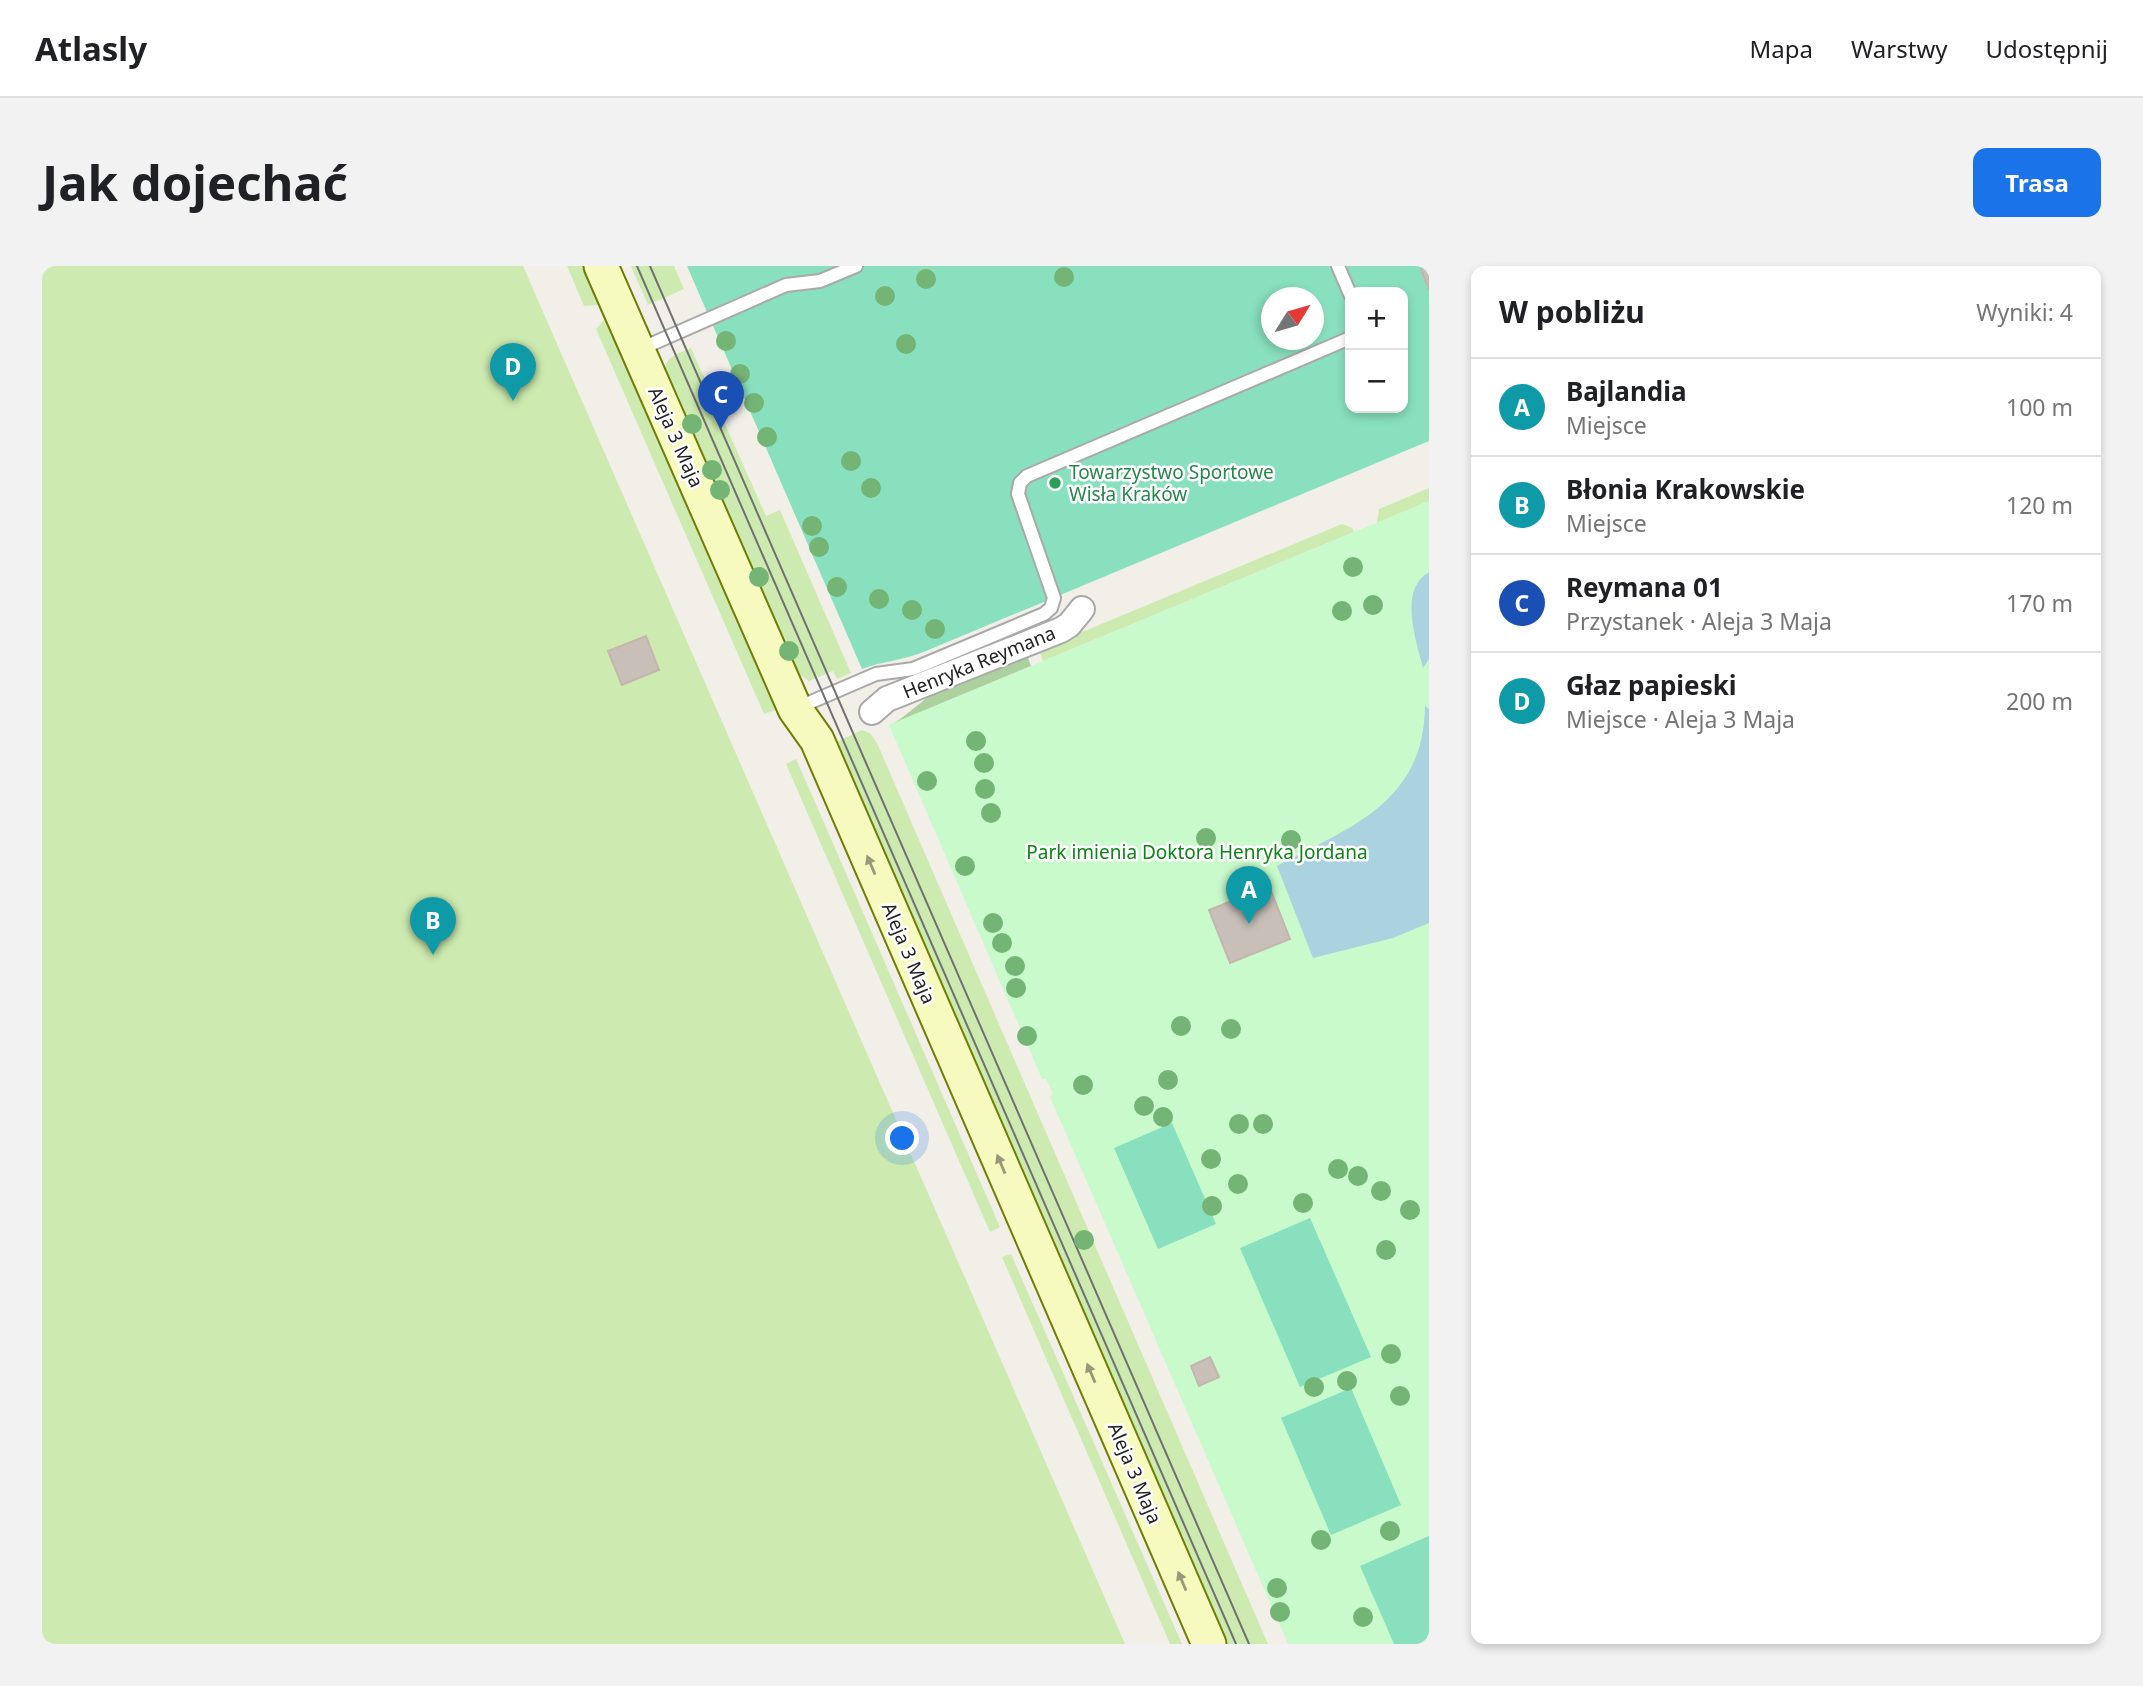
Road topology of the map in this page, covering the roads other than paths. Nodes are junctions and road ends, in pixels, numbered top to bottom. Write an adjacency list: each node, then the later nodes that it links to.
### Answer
1 (601, 266): 6 (street, Aleja 3 Maja)
2 (856, 266): 6 (lane)
3 (1338, 266): 4 (lane)
4 (1347, 287)
5 (1345, 340): 8 (lane)
6 (637, 350): 8 (street, Aleja 3 Maja)
7 (1082, 609): 9 (street, Henryka Reymana)
8 (795, 709): 10 (street, Aleja 3 Maja, one-way to 8)
9 (872, 712)
10 (1209, 1644)

